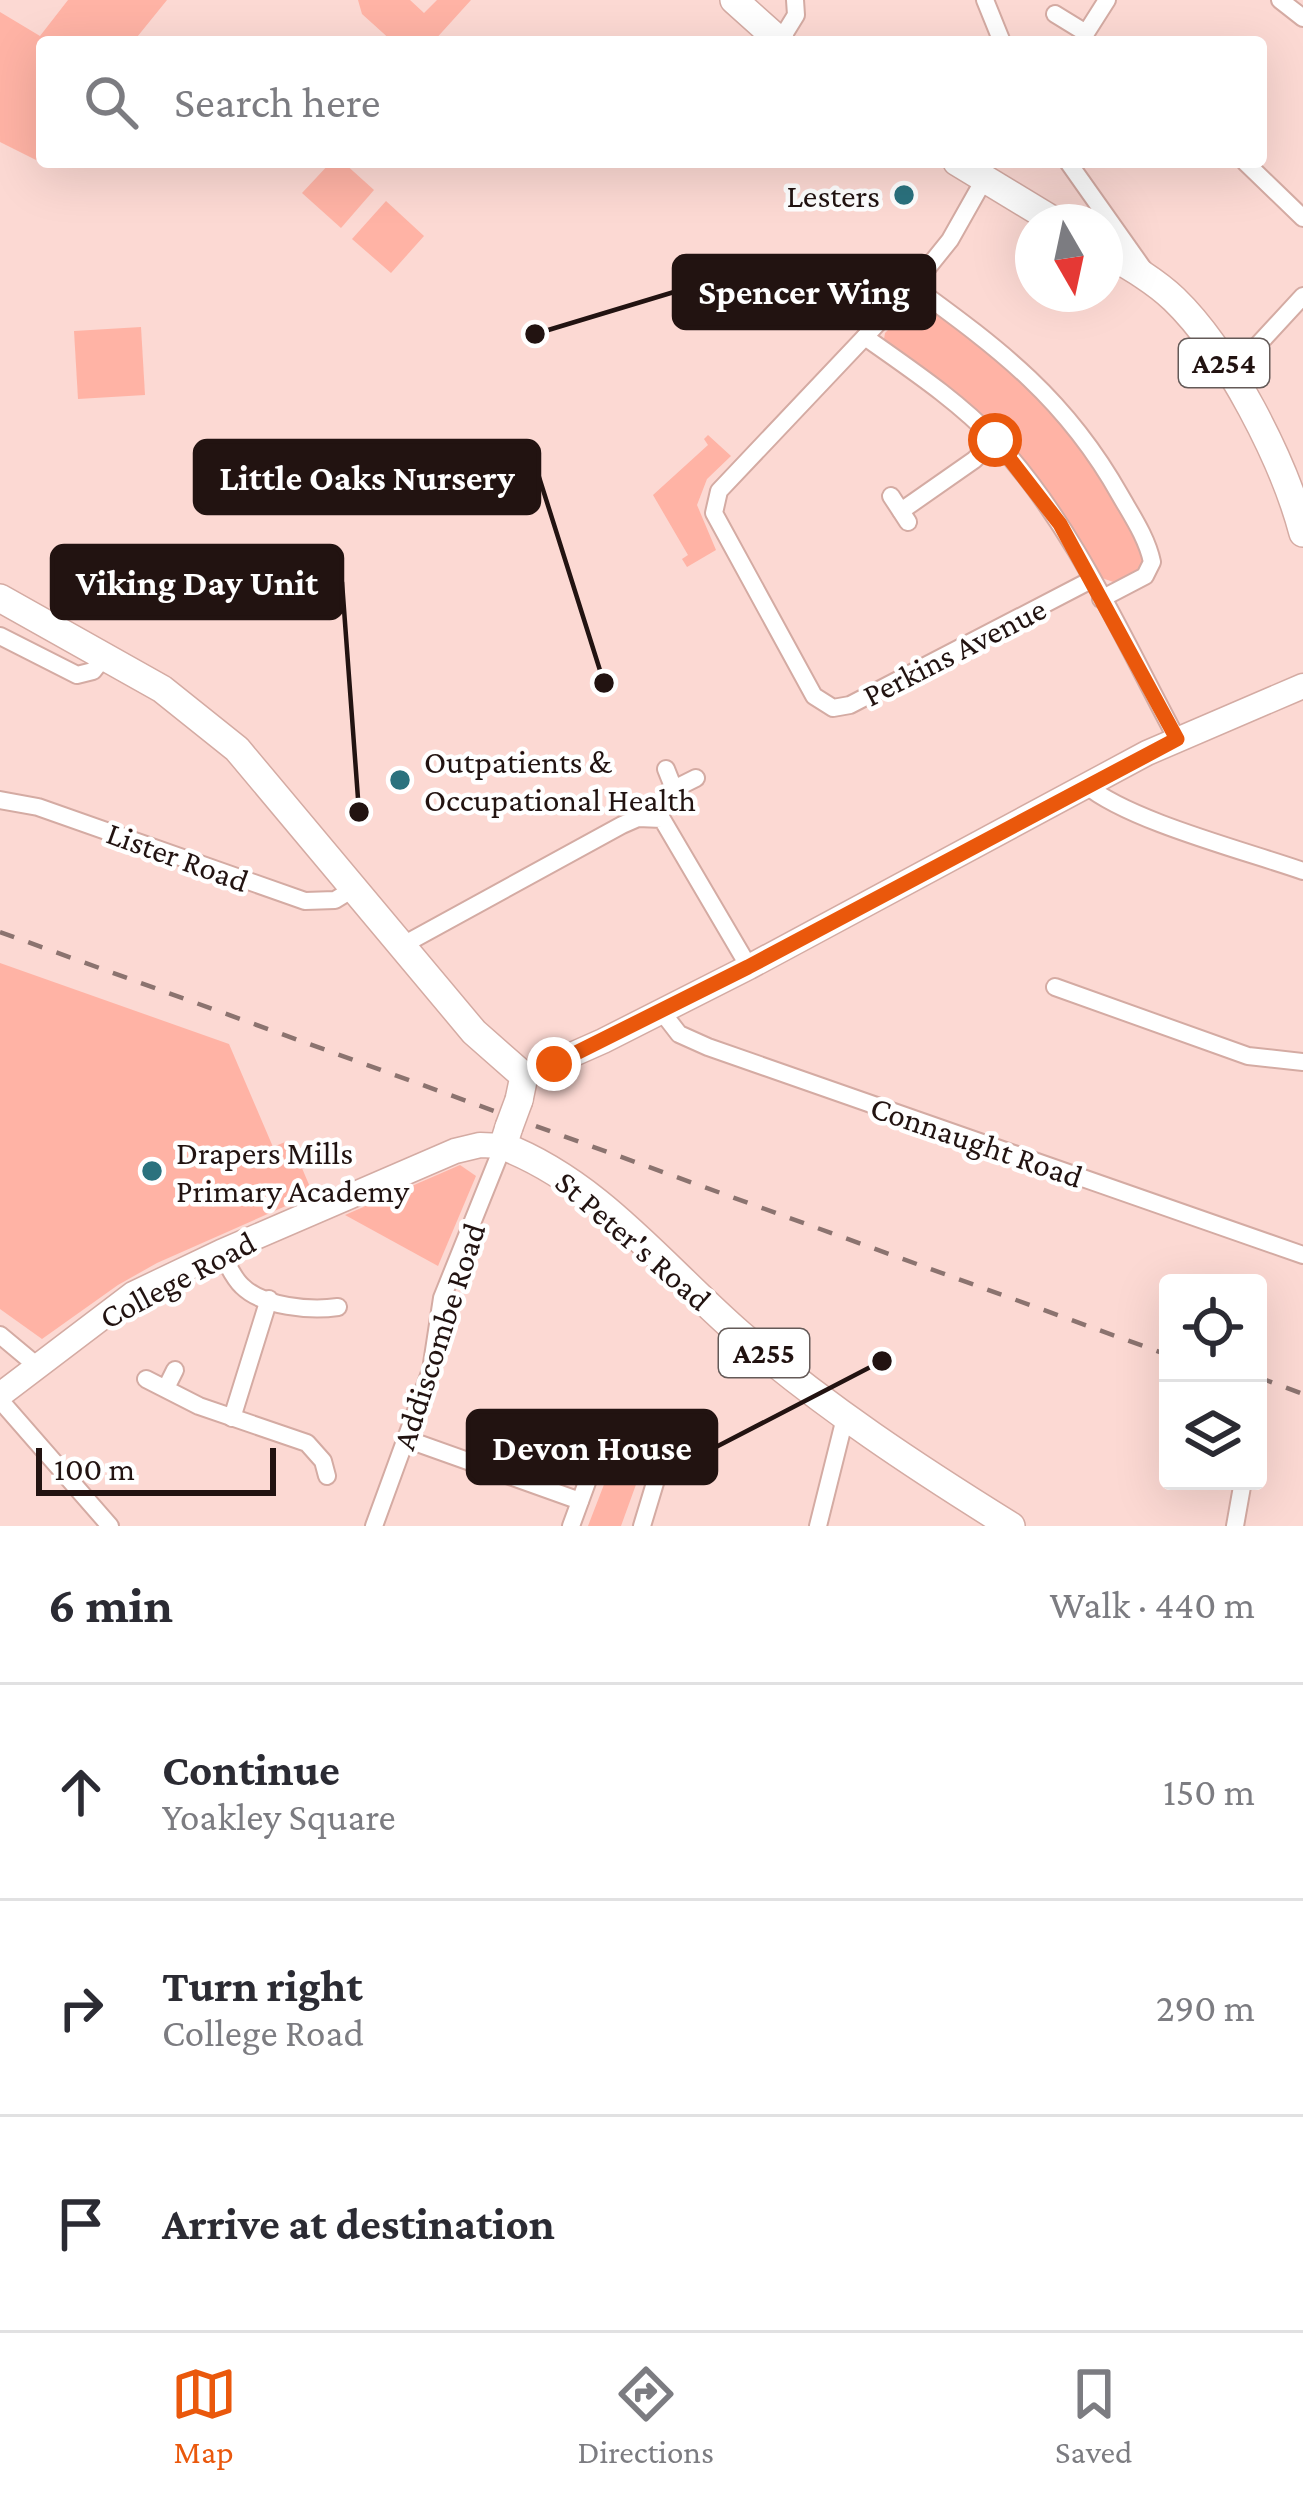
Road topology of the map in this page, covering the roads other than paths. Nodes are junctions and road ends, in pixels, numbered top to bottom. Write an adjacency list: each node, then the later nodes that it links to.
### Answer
1 (734, 0): 8 (main road)
2 (795, 0): 9 (street)
3 (985, 0): 10 (street)
4 (1107, 0): 12 (street)
5 (1280, 0): 7 (street)
6 (1054, 14): 11 (street)
7 (1303, 18)
8 (774, 36)
9 (784, 36)
10 (1000, 36)
11 (1089, 36)
12 (1093, 36)
13 (968, 168): 16 (main road)
14 (1072, 168): 20 (street)
15 (1251, 168): 18 (street)
16 (985, 178): 17 (main road); 21 (street, Perkins Avenue)
17 (1027, 204)
18 (1303, 218)
19 (1123, 263): 20 (main road, A254)
20 (1148, 278): 24 (main road, A254)
21 (914, 286): 23 (street, Perkins Avenue); 30 (street)
22 (1303, 296): 24 (street)
23 (865, 337): 25 (street); 28 (street, Perkins Avenue)
24 (1231, 374): 27 (main road, A254)
25 (995, 440): 26 (street); 28 (street)
26 (900, 510)
27 (1301, 517)
28 (1091, 580): 30 (street)
29 (0, 598): 32 (main road)
30 (1101, 599): 34 (street)
31 (0, 636): 32 (street)
32 (104, 657): 42 (main road)
33 (1303, 686): 34 (main road)
34 (1177, 739): 37 (main road)
35 (666, 770): 38 (street)
36 (696, 778): 38 (street)
37 (1086, 785): 41 (street); 44 (main road)
38 (674, 788): 40 (street)
39 (0, 800): 42 (street, Lister Road)
40 (662, 819): 43 (street); 44 (street)
41 (1303, 871)
42 (353, 889): 43 (main road)
43 (403, 945): 48 (main road)
44 (748, 967): 46 (main road)
45 (1055, 987): 47 (street)
46 (662, 1012): 48 (main road); 51 (street, Connaught Road)
47 (1303, 1062)
48 (521, 1088): 49 (main road, bridge)
49 (506, 1137): 50 (main road, College Road); 61 (main road, St Peter's Road / A255); 62 (street, Addiscombe Road)
50 (221, 1252): 52 (street); 55 (main road, College Road)
51 (1303, 1255)
52 (268, 1299): 53 (street); 60 (street)
53 (338, 1307)
54 (0, 1335): 55 (street)
55 (36, 1365): 59 (main road, College Road)
56 (175, 1370): 58 (street)
57 (146, 1379): 58 (street)
58 (166, 1388): 60 (street)
59 (0, 1397): 66 (street)
60 (232, 1418): 63 (street)
61 (845, 1418): 70 (street); 71 (main road, St Peter's Road / A255)
62 (406, 1439): 65 (street); 67 (street, Addiscombe Road)
63 (327, 1476)
64 (1241, 1490): 72 (street)
65 (580, 1501): 68 (street); 69 (street)
66 (110, 1526)
67 (374, 1526)
68 (571, 1526)
69 (642, 1526)
70 (818, 1526)
71 (1011, 1526)
72 (1235, 1526)

